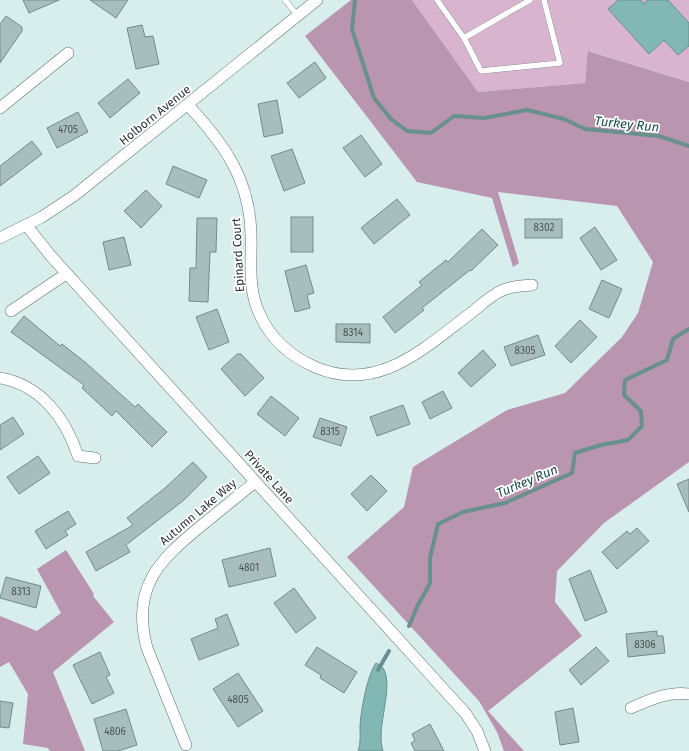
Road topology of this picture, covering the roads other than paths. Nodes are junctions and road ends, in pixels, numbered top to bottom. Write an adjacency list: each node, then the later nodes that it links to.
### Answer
1 (285, 0): 6 (lane)
2 (317, 0): 6 (street, Holborn Avenue)
3 (437, 0): 7 (lane)
4 (530, 0): 7 (lane)
5 (544, 0): 7 (lane)
6 (298, 16): 9 (street, Holborn Avenue)
7 (464, 38)
8 (68, 53): 10 (street)
9 (188, 106): 11 (street, Holborn Avenue); 14 (street, Epinard Court)
10 (0, 108)
11 (26, 226): 12 (street, Holborn Avenue); 13 (street, Private Lane)
12 (0, 238)
13 (66, 274): 15 (street); 18 (street, Private Lane)
14 (532, 285)
15 (11, 311)
16 (0, 378): 17 (street)
17 (95, 458)
18 (255, 482): 21 (street, Autumn Lake Way); 22 (street, Private Lane)
19 (689, 694): 20 (street)
20 (631, 708)
21 (186, 745)
22 (485, 751)

